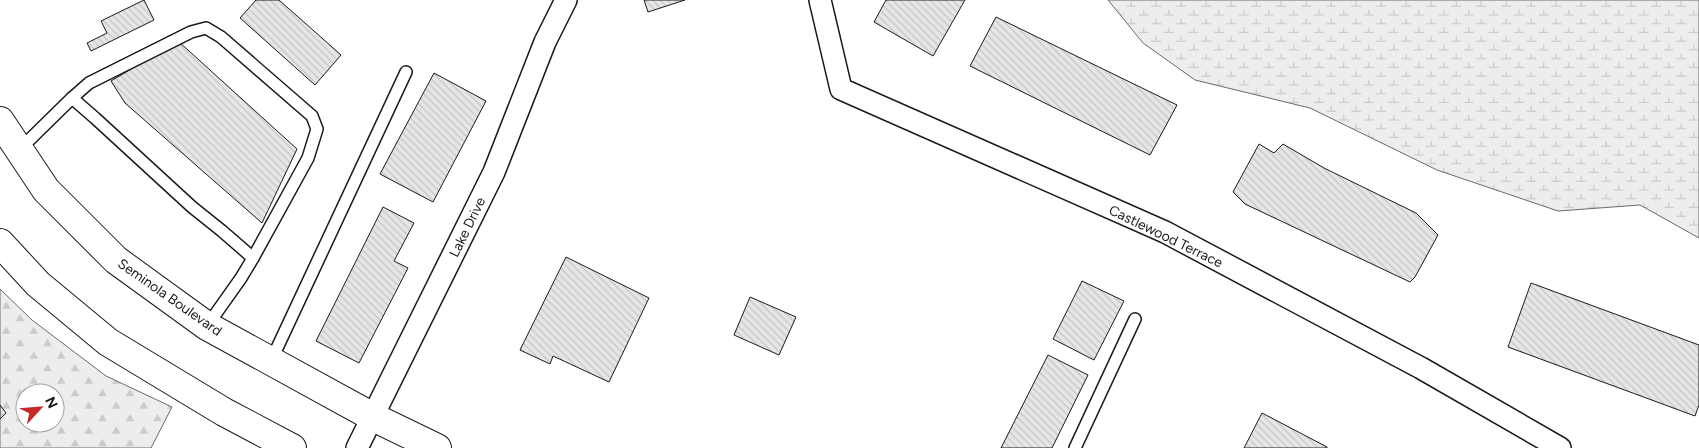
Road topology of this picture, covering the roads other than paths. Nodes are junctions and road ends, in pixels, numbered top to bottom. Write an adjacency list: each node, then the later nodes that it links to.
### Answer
1 (566, 0): 12 (street, Lake Drive)
2 (820, 0): 17 (street, Castlewood Terrace)
3 (406, 72): 11 (lane)
4 (72, 98): 6 (lane); 8 (lane); 8 (lane)
5 (0, 121): 6 (main road, Seminola Boulevard)
6 (10, 154): 10 (main road, Seminola Boulevard)
7 (0, 243): 13 (main road)
8 (253, 258): 10 (lane)
9 (1135, 319): 16 (lane)
10 (206, 326): 11 (main road, Seminola Boulevard)
11 (271, 360): 12 (main road, Seminola Boulevard)
12 (373, 417): 14 (street, Lake Drive); 15 (main road, Seminola Boulevard)
13 (292, 448)
14 (357, 448)
15 (437, 448)
16 (1075, 448)
17 (1560, 448)

